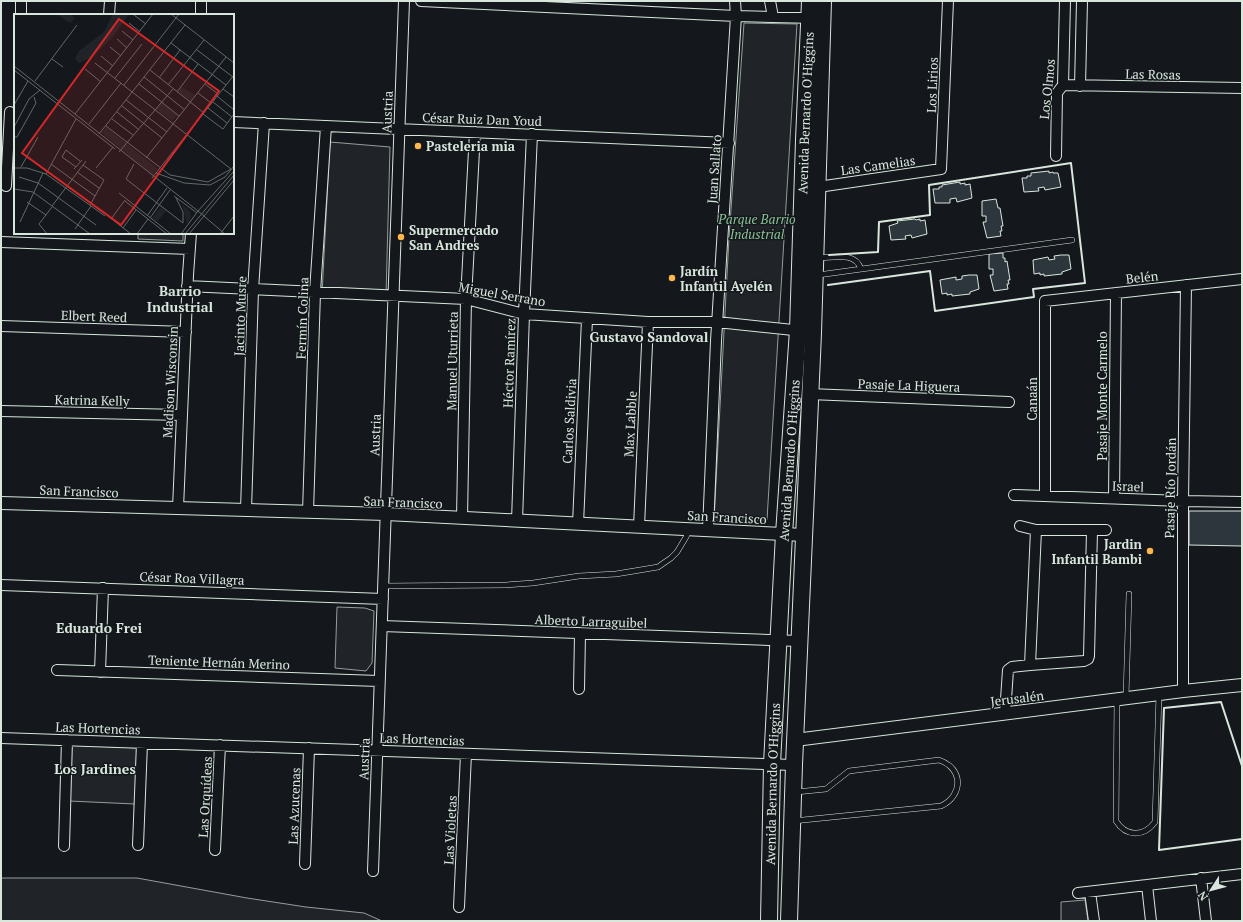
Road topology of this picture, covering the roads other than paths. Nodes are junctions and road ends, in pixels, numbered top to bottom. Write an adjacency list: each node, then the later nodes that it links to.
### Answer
1 (21, 1): 13 (street)
2 (110, 1): 14 (street)
3 (201, 1): 15 (street)
4 (404, 1): 26 (street, Austria)
5 (422, 1): 16 (street)
6 (735, 1): 16 (street, Juan Sallato)
7 (770, 1): 17 (street)
8 (810, 1): 18 (main road, Avenida Bernardo O'Higgins)
9 (823, 1): 18 (main road, Avenida Bernardo O'Higgins)
10 (948, 1): 31 (street, Los Lirios)
11 (1065, 1): 19 (street, Los Olmos)
12 (1082, 1): 20 (street)
13 (21, 14)
14 (109, 14)
15 (201, 14)
16 (736, 16): 17 (street); 29 (street, Juan Sallato)
17 (773, 17): 18 (street)
18 (816, 18): 33 (main road, Avenida Bernardo O'Higgins); 56 (main road, Avenida Bernardo O'Higgins)
19 (1063, 85): 20 (street, Las Rosas); 30 (street, Los Olmos)
20 (1080, 86): 21 (street, Las Rosas)
21 (1242, 88)
22 (9, 112): 32 (street)
23 (234, 122): 24 (street, César Ruiz Dan Youd)
24 (264, 123): 25 (street, César Ruiz Dan Youd); 44 (street, Jacinto Musre)
25 (326, 126): 26 (street, César Ruiz Dan Youd); 45 (street, Fermín Colina)
26 (399, 129): 27 (street, César Ruiz Dan Youd); 47 (street, Austria)
27 (475, 132): 28 (street, César Ruiz Dan Youd); 48 (street, Manuel Uturrieta)
28 (532, 134): 29 (street, César Ruiz Dan Youd); 50 (street, Héctor Ramírez)
29 (729, 143): 53 (street, Juan Sallato)
30 (1056, 156)
31 (941, 169): 33 (street, Las Camelias)
32 (6, 186)
33 (818, 186): 38 (main road, Avenida Bernardo O'Higgins)
34 (191, 234): 37 (street, Madison Wisconsin)
35 (1072, 240): 39 (lane)
36 (1, 242): 37 (street)
37 (190, 249): 43 (street, Madison Wisconsin)
38 (815, 258): 39 (lane); 40 (main road, Avenida Bernardo O'Higgins)
39 (861, 269): 40 (lane)
40 (814, 275): 56 (main road, Avenida Bernardo O'Higgins)
41 (1242, 279): 42 (street, Belén)
42 (1186, 285): 46 (street, Belén); 64 (street, Pasaje Río Jordán)
43 (187, 286): 44 (street, Miguel Serrano); 55 (street, Madison Wisconsin)
44 (254, 290): 45 (street, Miguel Serrano); 68 (street, Jacinto Musre)
45 (315, 292): 47 (street, Miguel Serrano); 69 (street, Fermín Colina)
46 (1116, 293): 49 (street, Belén); 63 (street, Pasaje Monte Carmelo)
47 (393, 296): 48 (street, Miguel Serrano); 70 (street, Austria)
48 (466, 299): 50 (street, Miguel Serrano); 71 (street, Manuel Uturrieta)
49 (1045, 301): 62 (street, Canaán)
50 (524, 314): 51 (street, Miguel Serrano); 72 (street, Héctor Ramírez)
51 (587, 319): 52 (street, Miguel Serrano); 73 (street, Carlos Saldivia)
52 (648, 322): 53 (street, Miguel Serrano); 75 (street, Max Labble)
53 (717, 322): 56 (street, Miguel Serrano); 77 (street, Juan Sallato)
54 (1, 326): 55 (street, Elbert Reed)
55 (186, 332): 60 (street, Madison Wisconsin)
56 (805, 332): 57 (main road, Avenida Bernardo O'Higgins); 81 (main road, Avenida Bernardo O'Higgins)
57 (810, 394): 58 (street, Pasaje La Higuera); 82 (main road, Avenida Bernardo O'Higgins)
58 (1008, 402)
59 (1, 411): 60 (street, Katrina Kelly)
60 (182, 415): 67 (street, Madison Wisconsin)
61 (1014, 495): 62 (street, Israel)
62 (1045, 496): 63 (street, Israel)
63 (1114, 498): 64 (street, Israel)
64 (1183, 501): 65 (street, Israel); 98 (street, Pasaje Río Jordán)
65 (1242, 502)
66 (1, 503): 67 (street, San Francisco)
67 (178, 508): 68 (street, San Francisco)
68 (246, 510): 69 (street, San Francisco)
69 (308, 512): 70 (street, San Francisco)
70 (386, 514): 71 (street, San Francisco); 84 (street, Austria)
71 (462, 518): 72 (street, San Francisco)
72 (517, 521): 73 (street, San Francisco)
73 (578, 524): 75 (street, San Francisco)
74 (1020, 526): 78 (street)
75 (639, 527): 76 (street, San Francisco)
76 (688, 529): 77 (street, San Francisco); 84 (lane)
77 (708, 530): 81 (street, San Francisco)
78 (1036, 530): 80 (street); 92 (street)
79 (1106, 530): 80 (street)
80 (1092, 531): 92 (street)
81 (784, 534): 82 (street, San Francisco); 90 (main road, Avenida Bernardo O'Higgins)
82 (804, 535): 91 (main road, Avenida Bernardo O'Higgins)
83 (1, 585): 85 (street, César Roa Villagra)
84 (383, 586): 87 (street, Austria)
85 (103, 588): 87 (street, César Roa Villagra); 94 (street)
86 (1129, 594): 100 (lane)
87 (383, 599): 88 (street, Austria)
88 (382, 626): 89 (street, Alberto Larraguibel); 95 (street, Austria)
89 (580, 634): 90 (street, Alberto Larraguibel); 97 (street)
90 (779, 641): 91 (street, Alberto Larraguibel); 110 (main road, Avenida Bernardo O'Higgins)
91 (799, 642): 104 (main road, Avenida Bernardo O'Higgins)
92 (1030, 665): 101 (street)
93 (57, 670): 94 (street, Teniente Hernán Merino)
94 (100, 672): 95 (street, Teniente Hernán Merino)
95 (379, 681): 108 (street, Austria)
96 (1242, 685): 98 (street, Jerusalén)
97 (579, 689)
98 (1183, 691): 99 (street, Jerusalén)
99 (1159, 694): 100 (street, Jerusalén); 100 (lane)
100 (1122, 699): 101 (street, Jerusalén)
101 (1005, 714): 104 (street, Jerusalén)
102 (1, 738): 103 (street, Las Hortencias)
103 (67, 740): 105 (street, Las Hortencias); 115 (street)
104 (795, 740): 111 (main road, Avenida Bernardo O'Higgins)
105 (142, 742): 106 (street, Las Hortencias); 114 (street)
106 (220, 745): 107 (street, Las Hortencias); 116 (street, Las Orquídeas)
107 (309, 748): 108 (street, Las Hortencias); 117 (street, Las Azucenas)
108 (377, 751): 109 (street, Las Hortencias); 118 (street, Austria)
109 (466, 754): 110 (street, Las Hortencias); 124 (street, Las Violetas)
110 (772, 764): 111 (street, Las Hortencias); 125 (main road, Avenida Bernardo O'Higgins)
111 (794, 765): 112 (main road, Avenida Bernardo O'Higgins)
112 (794, 792): 113 (main road, Avenida Bernardo O'Higgins); 113 (lane)
113 (792, 821): 126 (main road, Avenida Bernardo O'Higgins)
114 (138, 845)
115 (64, 846)
116 (215, 850)
117 (305, 864)
118 (373, 871)
119 (1242, 874): 120 (street)
120 (1201, 878): 121 (street); 129 (street)
121 (1147, 885): 122 (street); 128 (street)
122 (1090, 892): 123 (street); 127 (street)
123 (1078, 893)
124 (459, 907)
125 (769, 921)
126 (789, 921)
127 (1094, 921)
128 (1151, 921)
129 (1206, 921)

